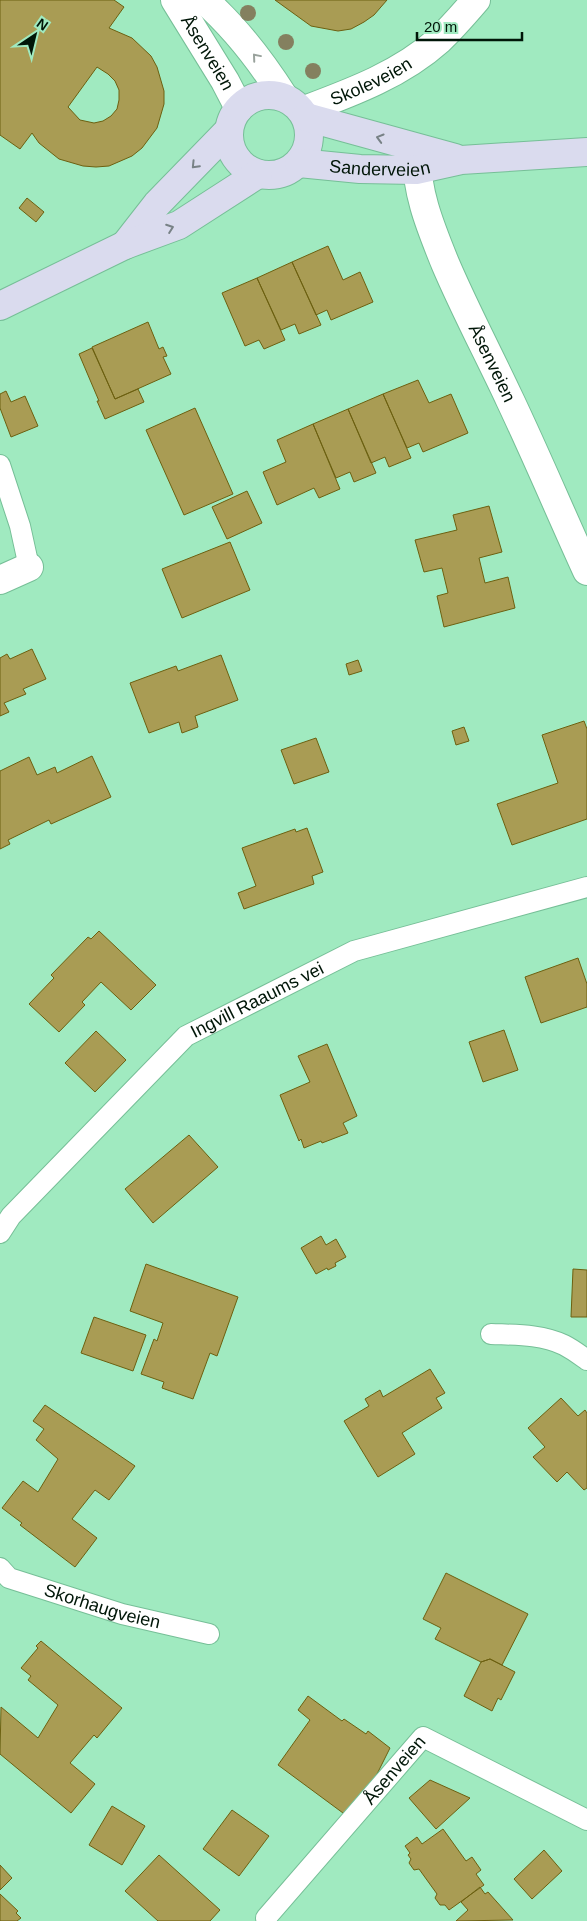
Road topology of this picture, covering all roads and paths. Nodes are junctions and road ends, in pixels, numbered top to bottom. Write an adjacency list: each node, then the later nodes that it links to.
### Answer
1 (175, 0): 5 (street, Åsenveien)
2 (204, 0): 4 (street, Åsenveien, one-way to 2)
3 (476, 0): 4 (street, Skoleveien)
4 (297, 108): 5 (main road, Sanderveien); 7 (main road, Sanderveien, one-way to 4); 8 (main road, Sanderveien)
5 (234, 119): 9 (main road); 10 (main road, Sanderveien, one-way to 10)
6 (587, 152): 7 (main road, Sanderveien)
7 (417, 160): 8 (main road, Sanderveien); 14 (street, Åsenveien)
8 (299, 163): 9 (main road)
9 (258, 174): 10 (main road, Sanderveien, one-way to 9)
10 (125, 245): 11 (main road, Sanderveien)
11 (0, 306)
12 (0, 465): 13 (lane)
13 (29, 567): 15 (street)
14 (587, 571)
15 (0, 580)
16 (587, 887): 17 (lane, Ingvill Raaums vei)
17 (0, 1232)
18 (491, 1334): 19 (lane)
19 (587, 1360)
20 (0, 1568): 21 (lane, Skorhaugveien)
21 (209, 1634)
22 (587, 1820): 23 (lane, Åsenveien)
23 (266, 1918)

